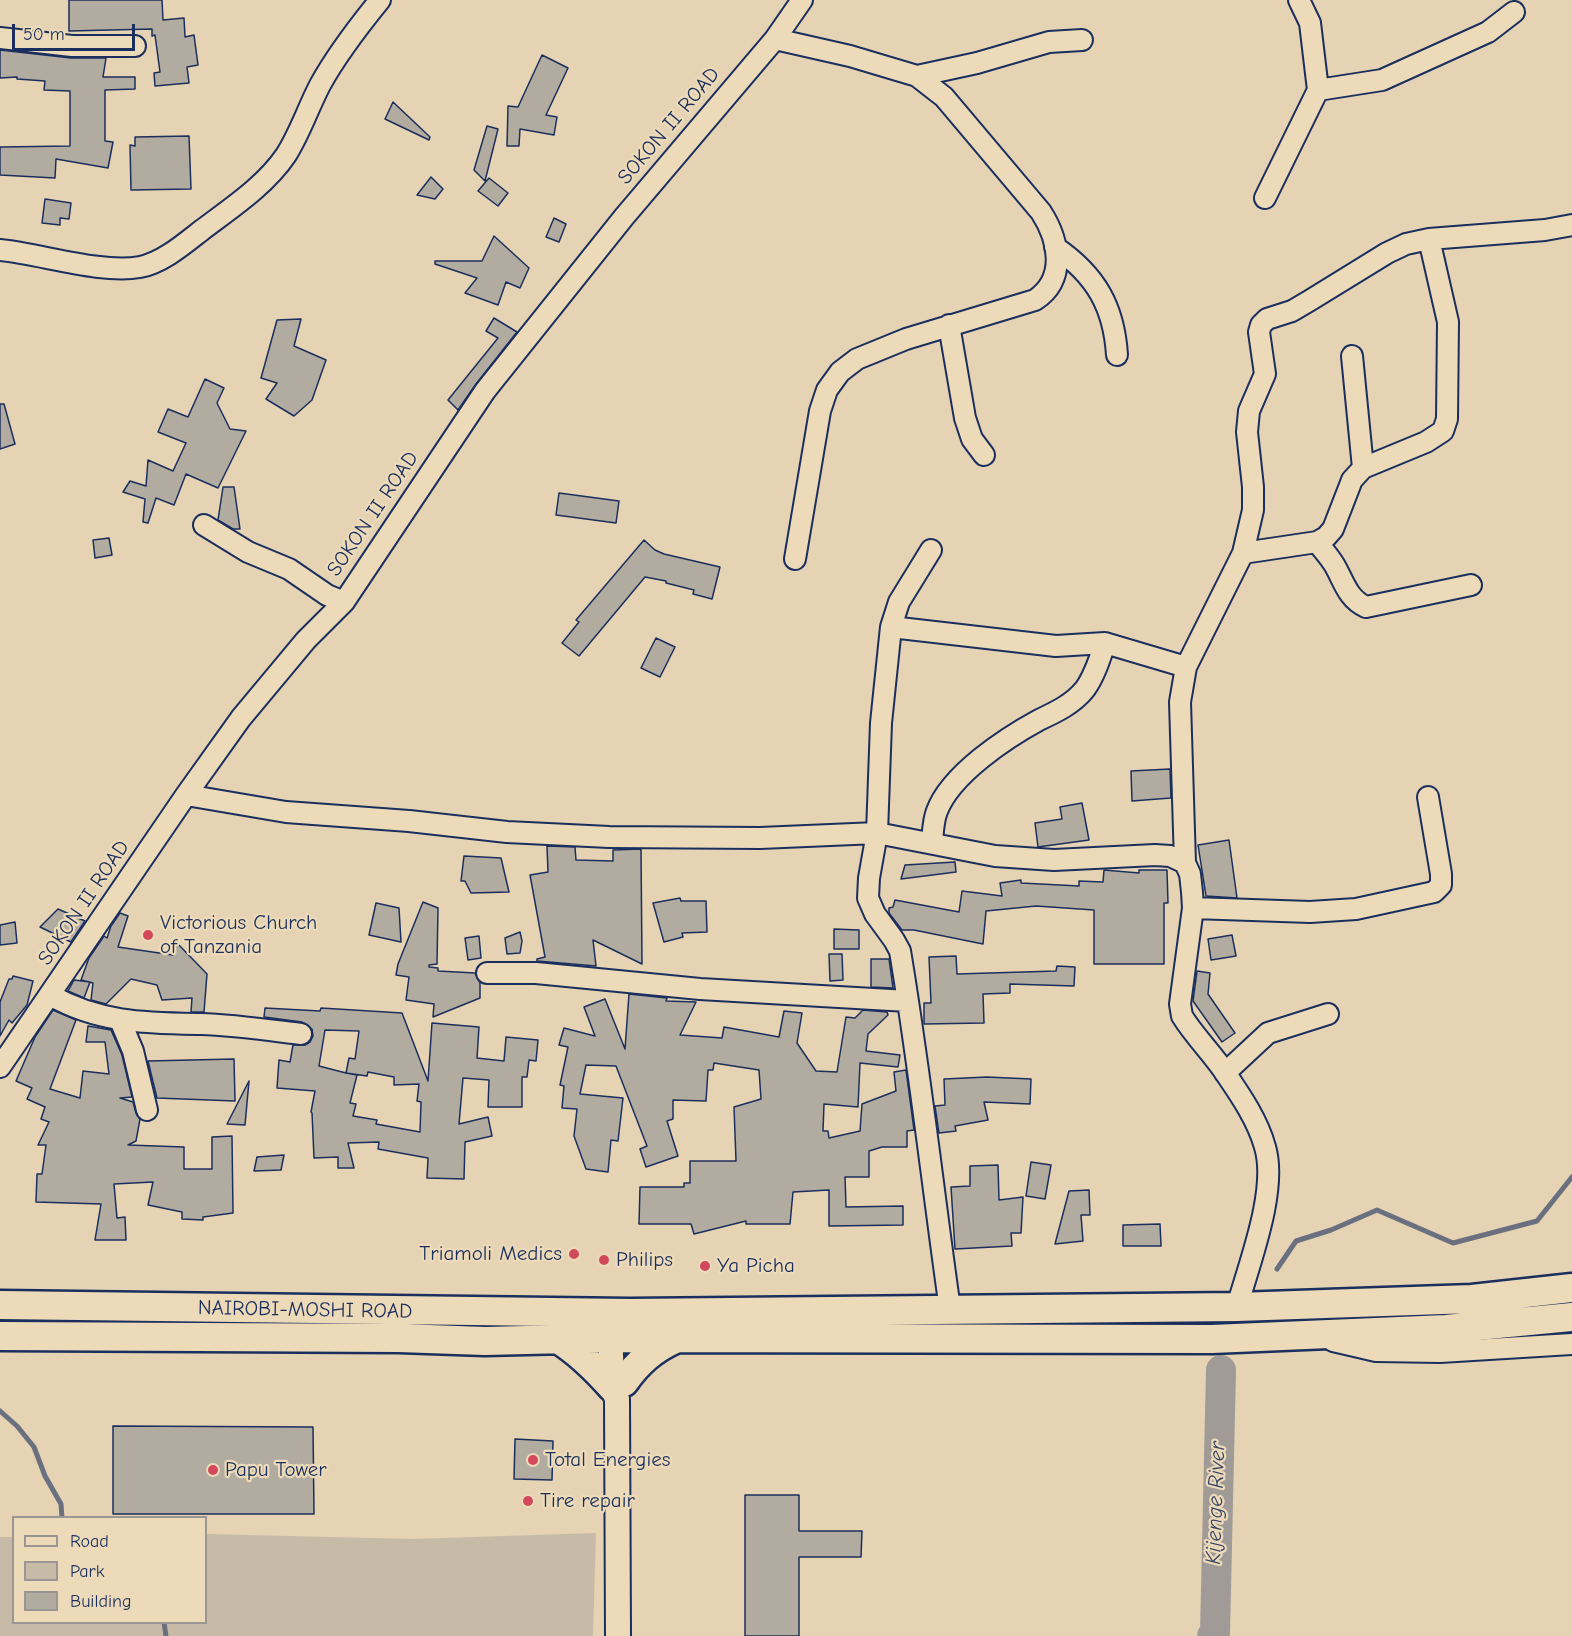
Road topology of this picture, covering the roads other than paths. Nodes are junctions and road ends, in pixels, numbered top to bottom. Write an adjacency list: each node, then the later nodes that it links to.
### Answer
1 (380, 0): 15 (street)
2 (802, 0): 6 (street, SOKON II ROAD)
3 (1299, 0): 10 (street)
4 (1514, 12): 10 (street)
5 (0, 38): 8 (street)
6 (775, 39): 9 (street); 27 (street, SOKON II ROAD)
7 (1082, 40): 9 (street)
8 (135, 46)
9 (917, 76): 14 (street)
10 (1318, 90): 11 (street)
11 (1265, 198)
12 (1572, 225): 13 (street)
13 (1429, 239): 20 (street); 24 (street)
14 (1055, 247): 16 (street); 17 (street)
15 (0, 250)
16 (949, 325): 19 (street); 25 (street)
17 (1117, 356)
18 (1352, 356): 20 (street)
19 (984, 455)
20 (1363, 468): 22 (street)
21 (204, 525): 27 (street)
22 (1317, 542): 24 (street); 26 (street)
23 (931, 550): 28 (street)
24 (1243, 553): 30 (street)
25 (795, 559)
26 (1471, 585)
27 (344, 602): 31 (street, SOKON II ROAD)
28 (891, 627): 29 (street); 33 (street)
29 (1105, 643): 30 (street); 34 (street)
30 (1186, 666): 35 (street)
31 (186, 795): 33 (street); 38 (street, SOKON II ROAD)
32 (1428, 797): 36 (street)
33 (877, 833): 34 (street); 39 (street)
34 (932, 843): 35 (street)
35 (1185, 863): 36 (street)
36 (1193, 908): 44 (street)
37 (487, 973): 39 (street)
38 (50, 995): 41 (street); 43 (street, SOKON II ROAD)
39 (908, 1001): 51 (street)
40 (1328, 1014): 44 (street)
41 (120, 1020): 42 (street); 45 (street)
42 (301, 1034)
43 (0, 1067)
44 (1226, 1072): 50 (street)
45 (147, 1110)
46 (1572, 1276): 48 (street)
47 (1572, 1288): 48 (highway)
48 (1472, 1299): 50 (highway)
49 (0, 1305): 54 (highway, NAIROBI-MOSHI ROAD)
50 (1237, 1307): 51 (highway)
51 (950, 1309): 53 (highway)
52 (1572, 1317): 55 (highway)
53 (714, 1325): 54 (highway); 55 (highway); 58 (highway)
54 (620, 1326): 57 (highway, NAIROBI-MOSHI ROAD); 58 (highway); 60 (main road)
55 (1308, 1335): 59 (street)
56 (0, 1336): 57 (highway, NAIROBI-MOSHI ROAD)
57 (558, 1339): 60 (highway)
58 (675, 1339): 60 (highway)
59 (1572, 1344)
60 (618, 1389): 61 (main road)
61 (618, 1636)

